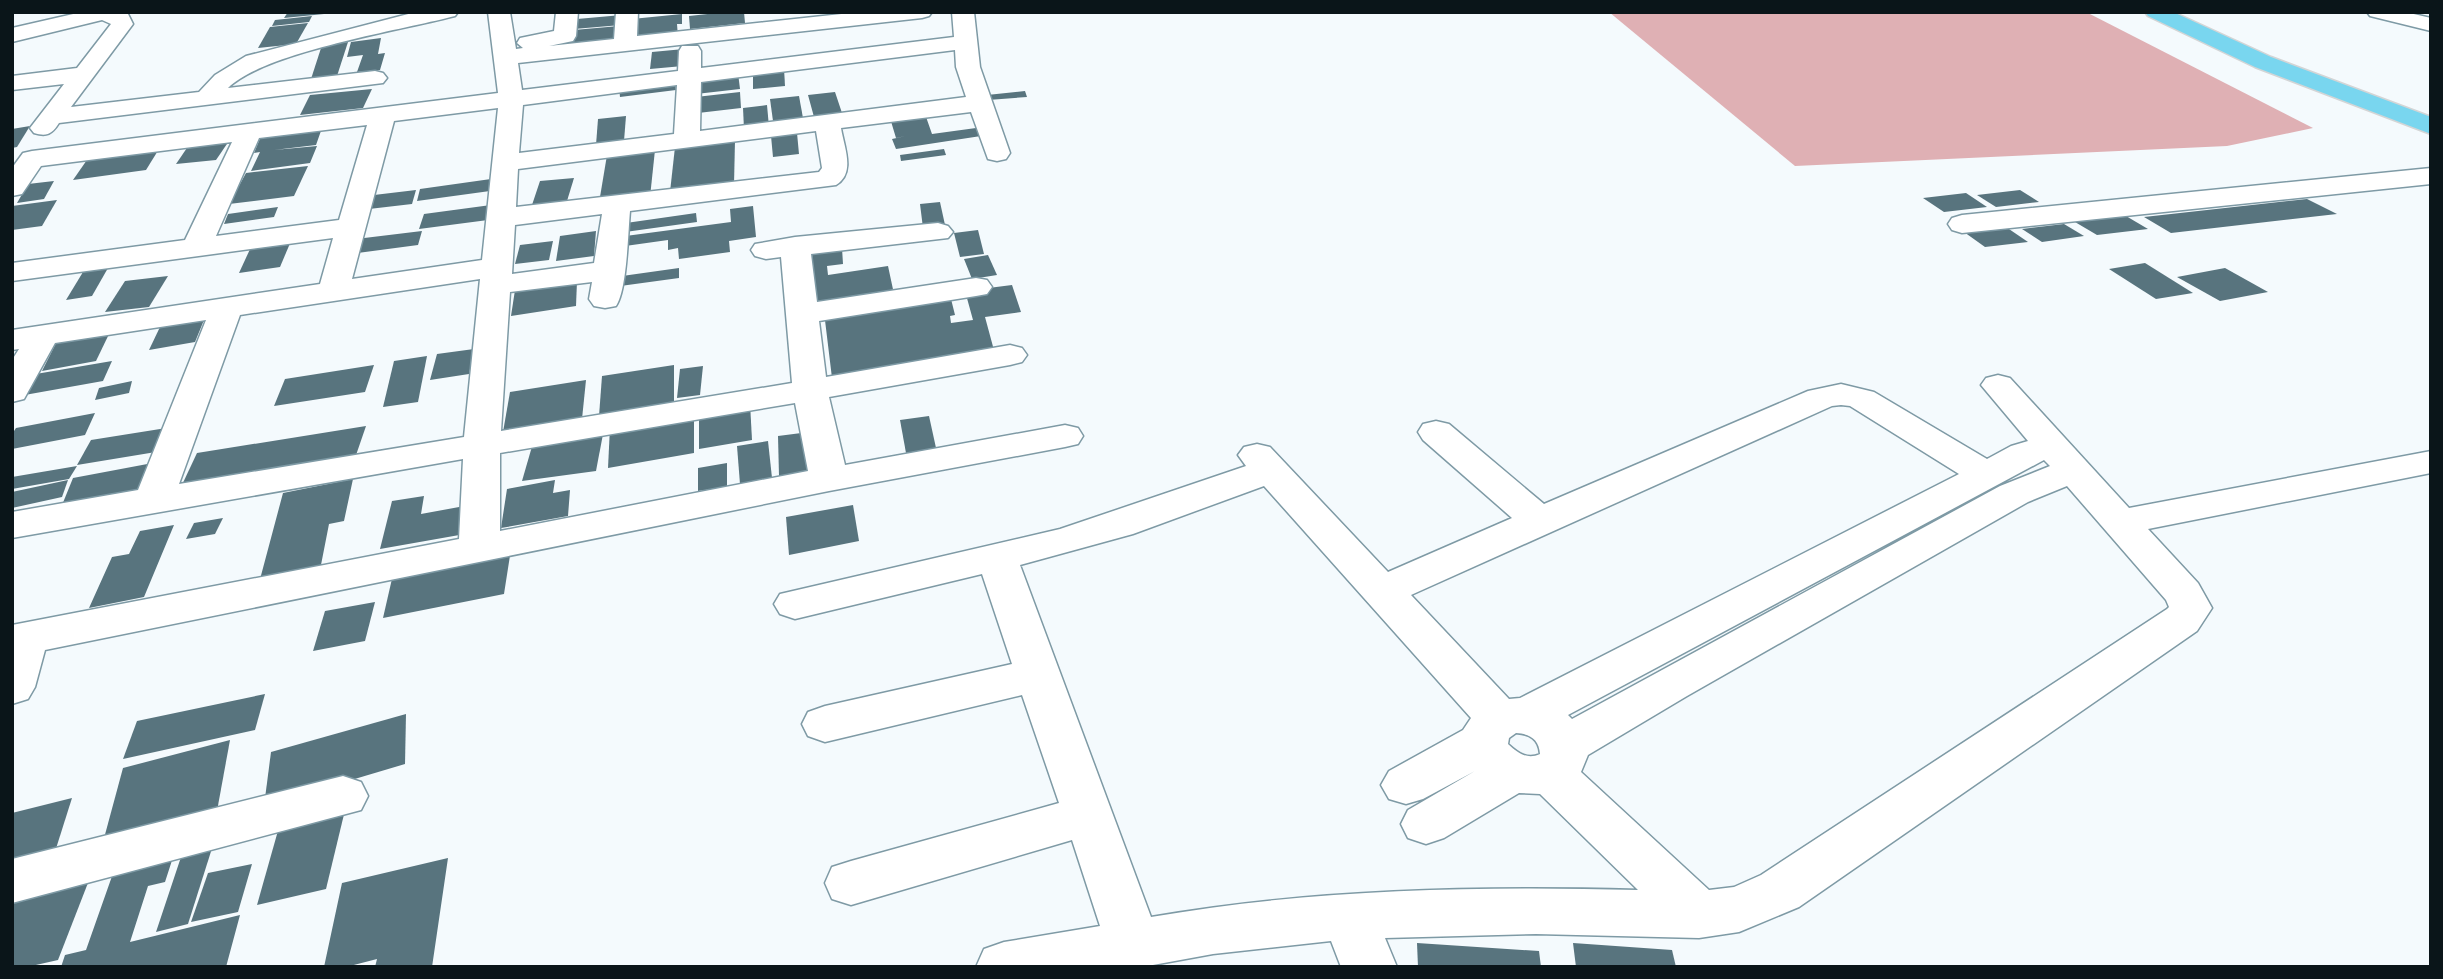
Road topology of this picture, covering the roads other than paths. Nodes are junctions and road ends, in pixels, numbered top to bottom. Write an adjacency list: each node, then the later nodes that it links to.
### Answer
1 (448, 12): 22 (street)
2 (499, 12): 16 (street)
3 (567, 12): 16 (street)
4 (627, 12): 15 (street)
5 (687, 12): 13 (street)
6 (922, 12): 13 (street)
7 (963, 12): 14 (street)
8 (2155, 12): 27 (main road)
9 (2377, 12): 11 (street)
10 (107, 13): 12 (street); 17 (street)
11 (2431, 25)
12 (12, 35)
13 (689, 38): 15 (street); 18 (street)
14 (967, 42): 18 (street); 23 (street)
15 (625, 45): 16 (street)
16 (506, 52): 21 (street)
17 (83, 74): 20 (street); 25 (street)
18 (691, 75): 21 (street); 29 (street)
19 (374, 78): 22 (street)
20 (12, 83)
21 (511, 97): 24 (street); 31 (street)
22 (207, 98): 25 (street)
23 (980, 103): 26 (street); 30 (street)
24 (383, 114): 28 (street); 37 (street)
25 (51, 117): 33 (street)
26 (827, 122): 29 (street); 34 (street)
27 (2431, 126)
28 (249, 132): 33 (street); 39 (street)
29 (687, 140): 31 (street)
30 (997, 153)
31 (505, 163): 35 (street)
32 (2431, 176): 36 (street)
33 (19, 177)
34 (617, 205): 35 (street); 41 (street)
35 (499, 218): 41 (street)
36 (1962, 224)
37 (353, 227): 39 (street); 43 (street)
38 (938, 232): 45 (street)
39 (196, 248): 40 (street)
40 (12, 272)
41 (495, 276): 43 (street); 53 (street)
42 (976, 287): 45 (street)
43 (333, 292): 44 (street)
44 (228, 308): 46 (street); 58 (street)
45 (801, 314): 50 (street)
46 (27, 337): 49 (street)
47 (1010, 355): 50 (street)
48 (1998, 386): 54 (street)
49 (12, 392)
50 (810, 392): 53 (street); 57 (street)
51 (1436, 432): 59 (street)
52 (1065, 436): 57 (street)
53 (482, 443): 58 (street); 62 (street)
54 (2063, 458): 56 (street); 60 (street); 70 (street)
55 (2431, 462): 60 (street)
56 (1986, 474): 59 (street); 70 (street)
57 (829, 479): 62 (street)
58 (153, 500): 61 (street)
59 (1539, 521): 64 (street)
60 (2119, 522): 76 (street)
61 (12, 525)
62 (479, 550): 66 (street)
63 (997, 559): 64 (street); 65 (street); 67 (street)
64 (1382, 591): 70 (street)
65 (795, 604)
66 (19, 638): 68 (street)
67 (1038, 675): 69 (street); 73 (street)
68 (12, 687)
69 (825, 724)
70 (1523, 744): 72 (street); 76 (street)
71 (343, 796): 74 (street)
72 (1416, 804)
73 (1089, 815): 75 (street); 78 (street)
74 (12, 881)
75 (850, 883)
76 (1699, 915): 77 (street)
77 (1348, 916): 78 (street); 80 (street)
78 (1119, 953): 79 (street)
79 (1004, 967)
80 (1369, 967)

